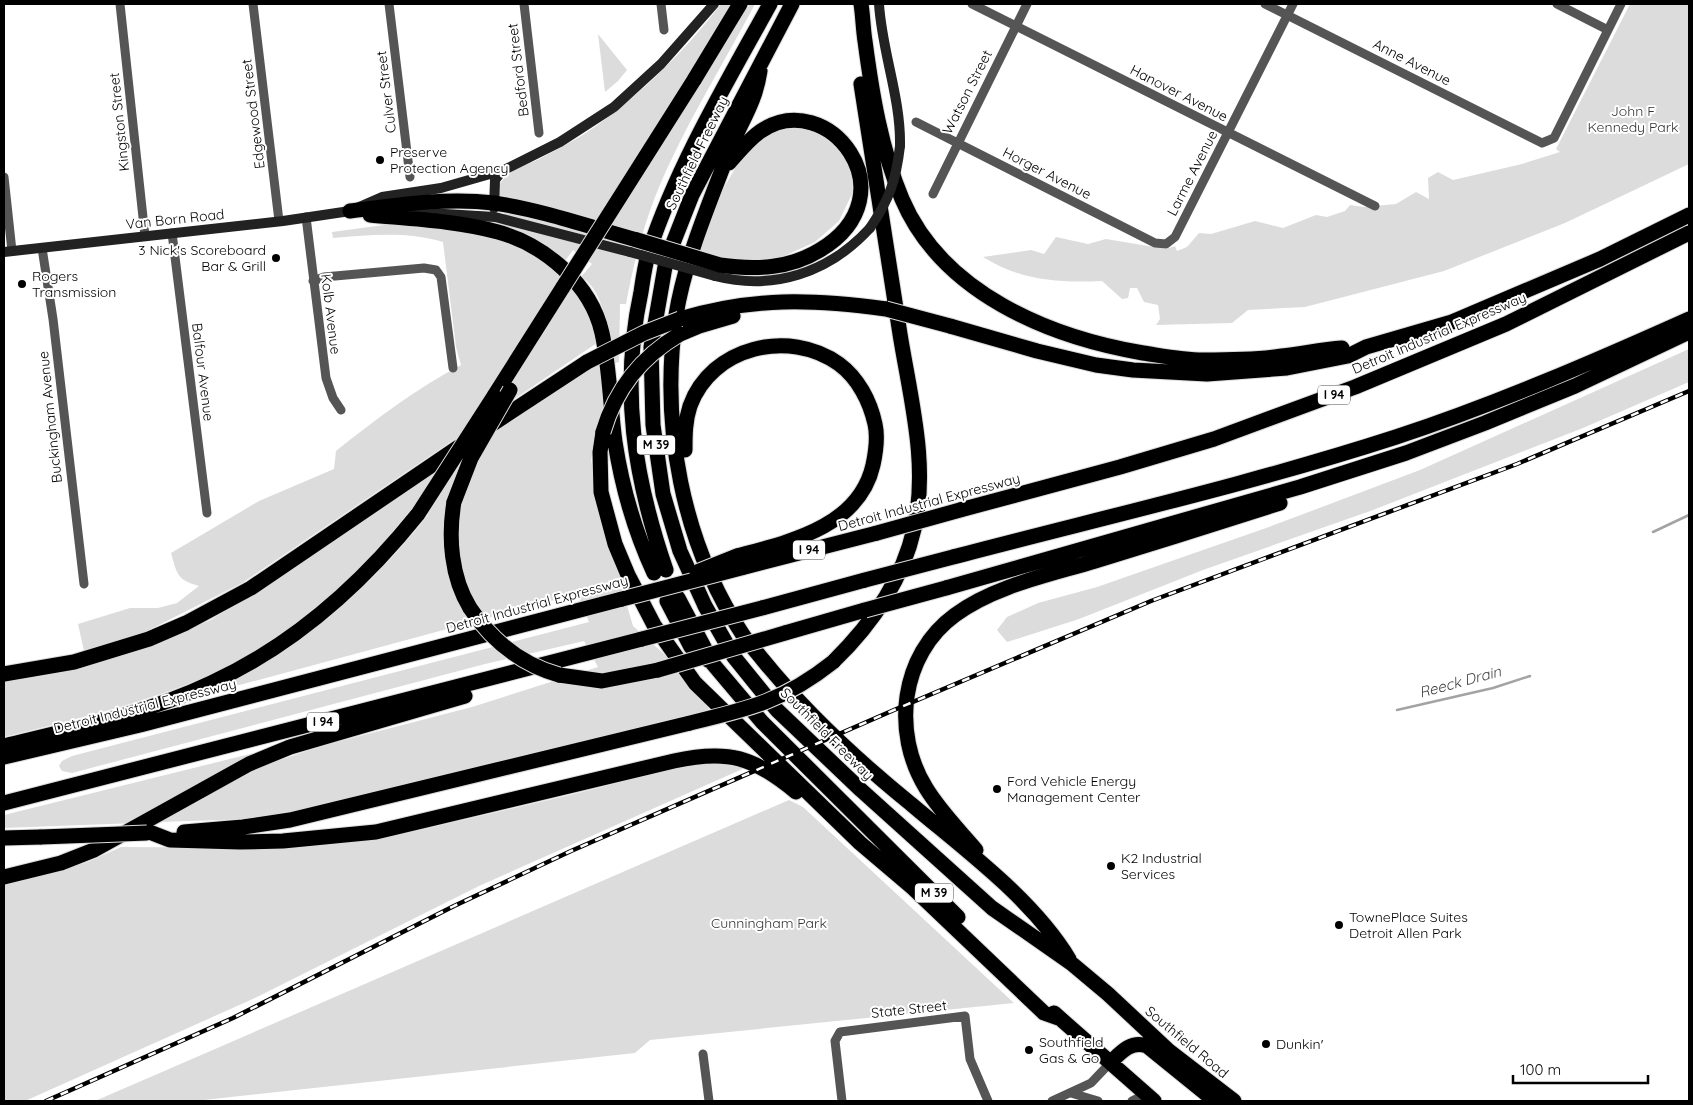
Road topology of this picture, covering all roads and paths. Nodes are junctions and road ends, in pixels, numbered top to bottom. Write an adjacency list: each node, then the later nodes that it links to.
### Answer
1 (120, 4): 42 (street, Kingston Street)
2 (254, 4): 39 (street, Edgewood Street)
3 (389, 4): 31 (street, Culver Street)
4 (524, 4): 25 (street, Bedford Street)
5 (661, 4): 21 (street)
6 (714, 4): 28 (main road, Van Born Road)
7 (740, 4): 49 (highway, bridge)
8 (770, 4): 36 (highway, Southfield Freeway / M 39)
9 (792, 4): 23 (highway, Southfield Freeway / M 39)
10 (855, 4): 66 (highway, bridge)
11 (861, 4): 52 (highway)
12 (879, 4): 46 (main road, bridge)
13 (972, 4): 20 (street, Hanover Avenue)
14 (1027, 4): 20 (street, Watson Street)
15 (1265, 4): 19 (street, Anne Avenue)
16 (1293, 4): 19 (street, Larme Avenue)
17 (1557, 4): 22 (street)
18 (1621, 4): 22 (street)
19 (1288, 14): 22 (street, Anne Avenue); 26 (street, Larme Avenue)
20 (1016, 26): 26 (street, Hanover Avenue); 27 (street, Watson Street)
21 (664, 30)
22 (1608, 30)
23 (762, 60): 29 (highway); 71 (highway, Southfield Freeway / M 39)
24 (916, 122): 27 (street, Horger Avenue)
25 (539, 133)
26 (1228, 133): 33 (street, Hanover Avenue); 43 (street, Larme Avenue)
27 (957, 143): 32 (street, Watson Street); 43 (street, Horger Avenue)
28 (504, 170): 34 (main road); 35 (main road, Van Born Road)
29 (722, 172): 46 (highway); 60 (highway)
30 (4, 177): 45 (street)
31 (410, 177)
32 (933, 194)
33 (1374, 206)
34 (494, 210): 35 (highway); 36 (main road, Van Born Road); 46 (highway, bridge)
35 (350, 211): 36 (main road, Van Born Road); 38 (main road, Van Born Road)
36 (370, 215)
37 (1689, 215): 52 (highway)
38 (306, 217): 39 (main road, Van Born Road); 47 (street, Kolb Avenue)
39 (279, 222): 40 (main road, Van Born Road)
40 (172, 233): 42 (main road, Van Born Road); 56 (street, Balfour Avenue)
41 (1689, 233): 57 (highway, Detroit Industrial Expressway / I 94, bridge)
42 (146, 236): 44 (main road, Van Born Road)
43 (1166, 244)
44 (42, 248): 45 (main road, Van Born Road); 58 (street, Buckingham Avenue)
45 (8, 252)
46 (717, 271)
47 (313, 281): 53 (street); 54 (street, Kolb Avenue)
48 (856, 305): 52 (highway, bridge); 61 (highway, bridge); 68 (highway, bridge)
49 (551, 307): 55 (highway, bridge); 63 (highway, bridge)
50 (1689, 319): 62 (highway, I 94, bridge)
51 (1689, 332): 55 (highway)
52 (1366, 347)
53 (453, 368)
54 (341, 410)
55 (1406, 453): 69 (highway)
56 (207, 514)
57 (739, 562): 59 (highway, Detroit Industrial Expressway / I 94, bridge); 60 (highway)
58 (84, 584)
59 (667, 596): 64 (highway, Detroit Industrial Expressway / I 94, bridge); 73 (highway, M 39)
60 (756, 651): 69 (highway)
61 (4, 674)
62 (508, 674): 65 (highway, I 94); 70 (highway)
63 (4, 746)
64 (4, 757)
65 (4, 803)
66 (149, 833): 67 (highway, bridge); 68 (highway)
67 (4, 838)
68 (860, 843): 73 (highway)
69 (993, 873): 71 (highway)
70 (4, 877)
71 (1071, 963): 72 (highway, Southfield Freeway / M 39)
72 (1120, 1005): 85 (highway, Southfield Road / M 39)
73 (1061, 1019): 75 (highway, M 39)
74 (703, 1054): 78 (street)
75 (1111, 1062): 76 (street); 77 (highway, M 39); 84 (highway)
76 (1071, 1094): 81 (street); 82 (street)
77 (1150, 1098): 83 (street)
78 (709, 1101)
79 (842, 1101): 80 (street, State Street)
80 (988, 1101)
81 (1052, 1101)
82 (1098, 1101)
83 (1132, 1101)
84 (1215, 1101)
85 (1234, 1101)

